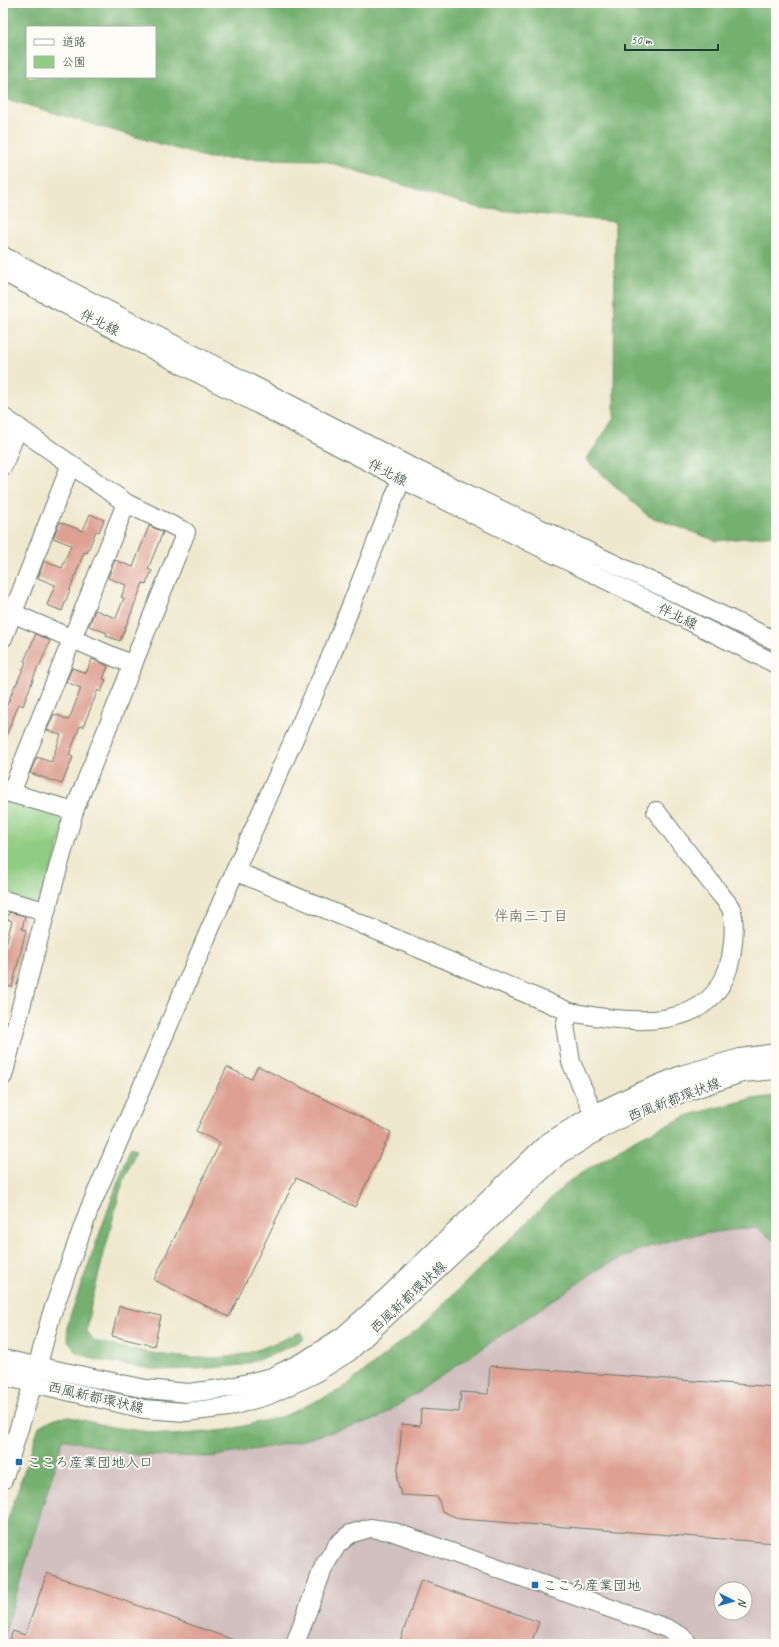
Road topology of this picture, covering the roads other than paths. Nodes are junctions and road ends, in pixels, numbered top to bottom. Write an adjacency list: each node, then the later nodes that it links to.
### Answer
1 (3, 256): 7 (street, 伴北線)
2 (3, 272): 7 (street, 伴北線)
3 (3, 417): 4 (street)
4 (18, 427): 5 (street); 6 (street)
5 (71, 464): 8 (street); 9 (street)
6 (3, 466)
7 (404, 472): 12 (street, 伴北線); 13 (street, 伴北線); 18 (street)
8 (126, 503): 11 (street); 14 (street)
9 (8, 611): 10 (street); 11 (street)
10 (3, 638)
11 (71, 639): 14 (street); 15 (street)
12 (776, 641)
13 (776, 664)
14 (133, 665): 17 (street)
15 (7, 792): 17 (street)
16 (656, 810): 21 (street)
17 (74, 811): 20 (street)
18 (235, 871): 21 (street); 27 (street)
19 (3, 900): 20 (street)
20 (46, 911): 24 (street)
21 (570, 1012): 25 (street)
22 (776, 1053): 25 (street, 西風新都環状線)
23 (776, 1070): 27 (street, 西風新都環状線)
24 (3, 1076)
25 (594, 1114): 27 (street, 西風新都環状線)
26 (3, 1358): 27 (street, 西風新都環状線)
27 (35, 1375): 28 (street, 西風新都環状線); 29 (street)
28 (3, 1376)
29 (3, 1480)
30 (295, 1644): 31 (street)
31 (688, 1644)

